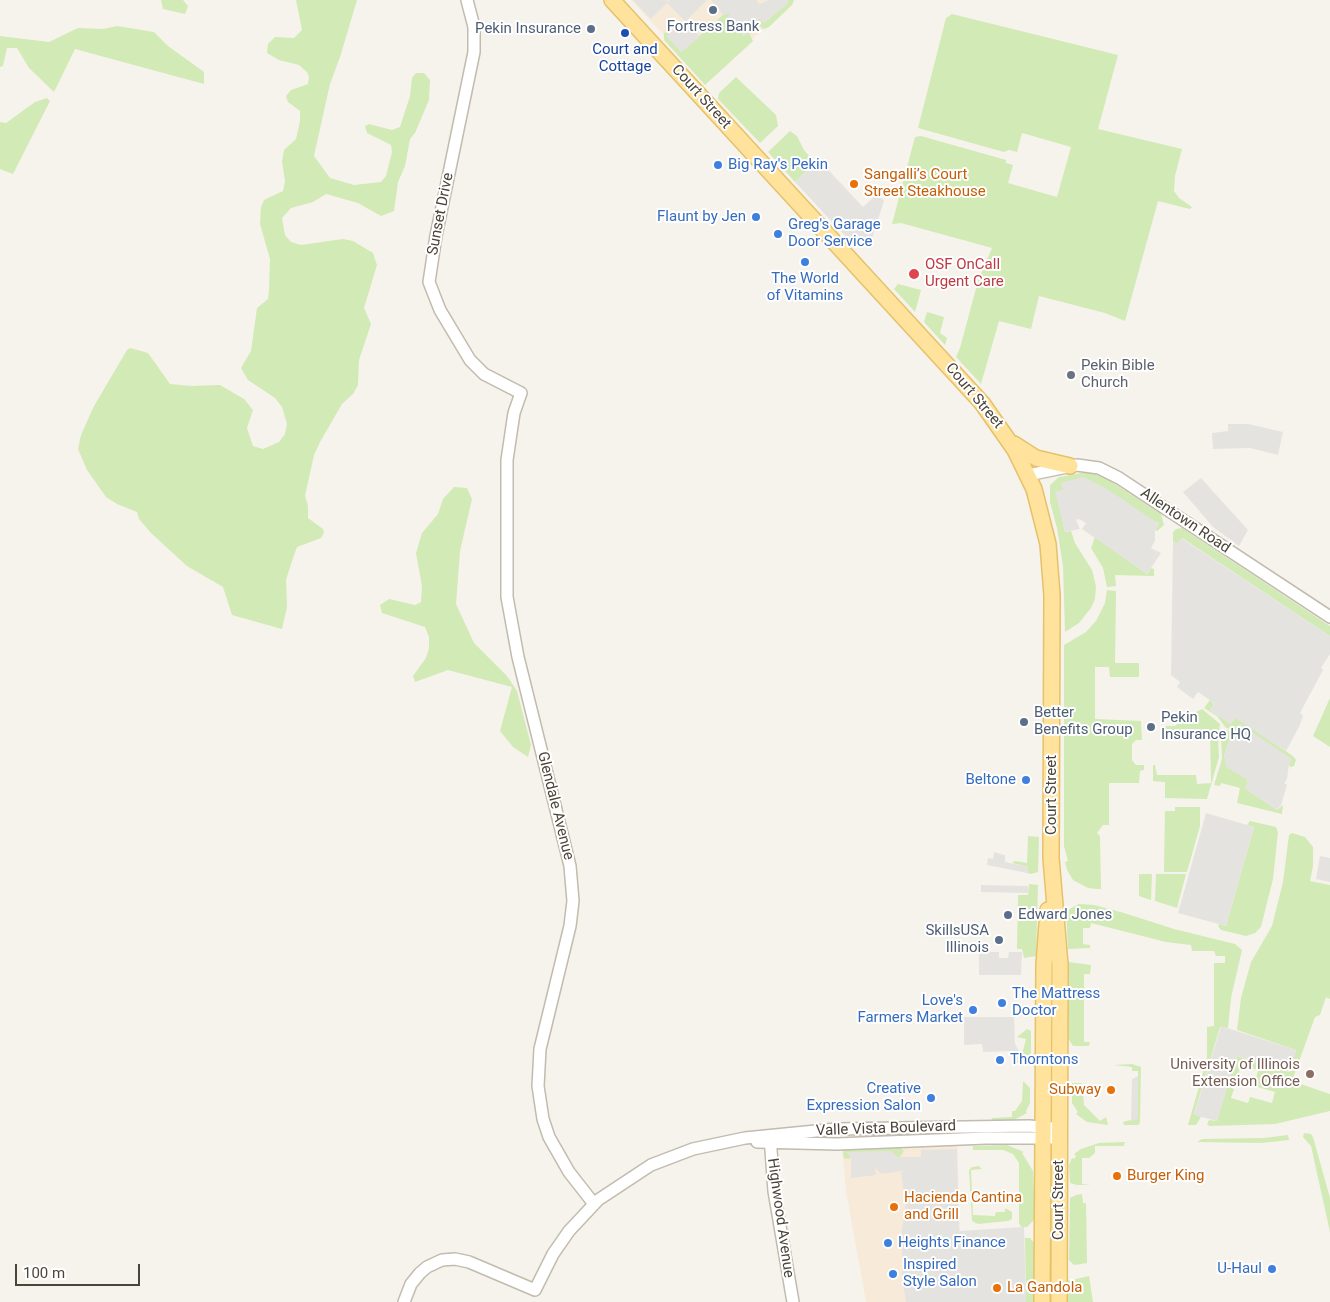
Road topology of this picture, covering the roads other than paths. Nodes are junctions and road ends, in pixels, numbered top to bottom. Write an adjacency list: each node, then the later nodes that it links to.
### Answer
1 (467, 0): 5 (street, Sunset Drive)
2 (612, 0): 4 (main road, Court Street)
3 (617, 0): 4 (main road, Court Street)
4 (648, 39): 6 (main road, Court Street)
5 (521, 393): 13 (street, Glendale Avenue)
6 (1009, 441): 7 (main road); 8 (main road, Court Street)
7 (1070, 466): 8 (street, Allentown Road); 9 (street, Allentown Road)
8 (1028, 475): 10 (main road, Court Street)
9 (1330, 617)
10 (1052, 858): 11 (main road, Court Street); 17 (main road, Court Street)
11 (1047, 1132): 12 (street, Valle Vista Boulevard); 16 (main road, Court Street)
12 (770, 1138): 13 (street, Valle Vista Boulevard); 15 (street, Highwood Avenue)
13 (594, 1204): 14 (street, Valle Vista Boulevard)
14 (404, 1302)
15 (793, 1302)
16 (1042, 1302)
17 (1059, 1302)

